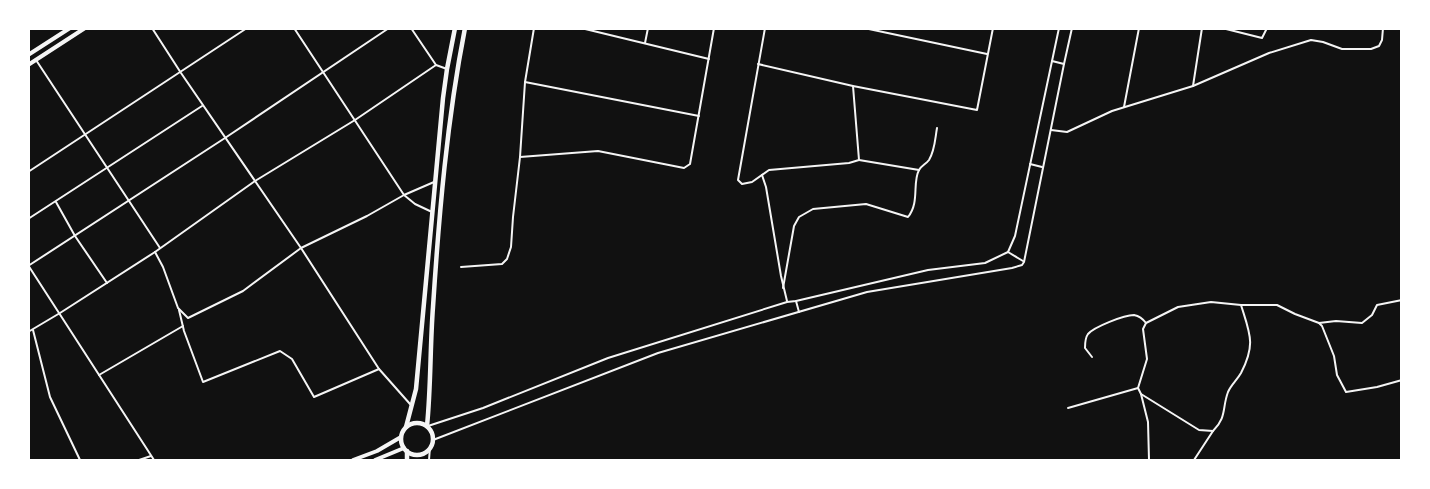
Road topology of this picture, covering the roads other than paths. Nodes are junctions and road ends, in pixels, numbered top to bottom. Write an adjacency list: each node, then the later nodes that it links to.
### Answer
1 (70, 28): 26 (main road)
2 (85, 28): 28 (main road)
3 (247, 28): 36 (street)
4 (294, 28): 35 (street)
5 (388, 28): 35 (street)
6 (411, 28): 33 (street)
7 (455, 28): 34 (main road)
8 (465, 28): 58 (main road)
9 (534, 28): 37 (street)
10 (581, 28): 24 (street)
11 (648, 28): 24 (street)
12 (714, 28): 27 (street)
13 (765, 28): 30 (street)
14 (864, 28): 25 (street)
15 (993, 28): 25 (street)
16 (1059, 28): 29 (street)
17 (1072, 28): 31 (street)
18 (1139, 28): 41 (street)
19 (1202, 28): 39 (street)
20 (1222, 28): 21 (street)
21 (1268, 28)
22 (1383, 28): 39 (street)
23 (152, 29): 36 (street)
24 (645, 44): 27 (street)
25 (988, 54): 38 (street)
26 (28, 55)
27 (709, 58): 42 (street)
28 (36, 60): 32 (main road); 46 (street)
29 (1052, 61): 31 (street); 50 (street)
30 (758, 64): 38 (street); 55 (street)
31 (1064, 64): 45 (street)
32 (28, 65)
33 (436, 65): 34 (street); 43 (street)
34 (447, 69): 57 (main road)
35 (323, 72): 43 (street); 47 (street)
36 (181, 73): 40 (street); 46 (street)
37 (525, 82): 42 (street); 48 (street)
38 (853, 86): 49 (street)
39 (1192, 86): 41 (street)
40 (203, 106): 47 (street); 52 (street)
41 (1124, 107): 45 (street)
42 (699, 116): 48 (street)
43 (354, 120): 56 (street); 59 (street)
44 (937, 128): 53 (street)
45 (1051, 130): 51 (street)
46 (85, 136): 52 (street); 54 (street)
47 (225, 138): 56 (street); 61 (street)
48 (520, 157): 71 (street)
49 (859, 160): 53 (street); 55 (street)
50 (1030, 164): 51 (street); 68 (street)
51 (1043, 167): 69 (street)
52 (107, 168): 60 (street); 61 (street)
53 (919, 170): 73 (street)
54 (28, 172)
55 (762, 175): 73 (street)
56 (255, 182): 65 (street); 66 (street)
57 (435, 182): 58 (main road); 59 (street); 62 (main road)
58 (444, 182): 94 (main road)
59 (404, 195): 62 (street); 66 (street)
60 (56, 201): 63 (street); 64 (street)
61 (129, 201): 64 (street); 65 (street)
62 (432, 212): 92 (main road)
63 (28, 219)
64 (75, 236): 70 (street); 72 (street)
65 (160, 248): 67 (street)
66 (301, 248): 78 (street); 87 (street)
67 (155, 252): 72 (street); 78 (street)
68 (1008, 252): 69 (street); 75 (street)
69 (1024, 262): 79 (street)
70 (29, 266): 80 (street)
71 (461, 267)
72 (107, 283): 80 (street)
73 (783, 288): 76 (street)
74 (1401, 300): 81 (street)
75 (796, 301): 76 (street); 79 (street)
76 (787, 302): 94 (street)
77 (1241, 305): 81 (street); 82 (street); 96 (street)
78 (178, 308): 83 (street)
79 (799, 312): 98 (street)
80 (60, 313): 84 (street); 88 (street)
81 (1319, 322): 89 (street)
82 (1146, 323): 86 (street); 90 (street)
83 (183, 326): 87 (street); 88 (street)
84 (33, 330): 85 (street); 103 (street)
85 (28, 332)
86 (1092, 357)
87 (379, 369): 92 (street)
88 (99, 375): 102 (street)
89 (1401, 380)
90 (1138, 388): 91 (street); 93 (street)
91 (1141, 394): 96 (street); 111 (street)
92 (412, 407): 95 (main road)
93 (1068, 408)
94 (427, 426): 95 (main road); 98 (main road)
95 (406, 427): 97 (main road)
96 (1214, 431): 112 (street)
97 (401, 437): 100 (main road); 106 (main road)
98 (433, 440): 99 (main road)
99 (430, 447): 101 (main road); 110 (street)
100 (405, 450): 101 (main road); 107 (main road); 108 (main road)
101 (425, 453): 109 (main road)
102 (151, 456): 104 (street); 105 (street)
103 (80, 460)
104 (139, 460)
105 (154, 460)
106 (353, 460)
107 (375, 460)
108 (407, 460)
109 (424, 460)
110 (429, 460)
111 (1149, 460)
112 (1194, 460)

